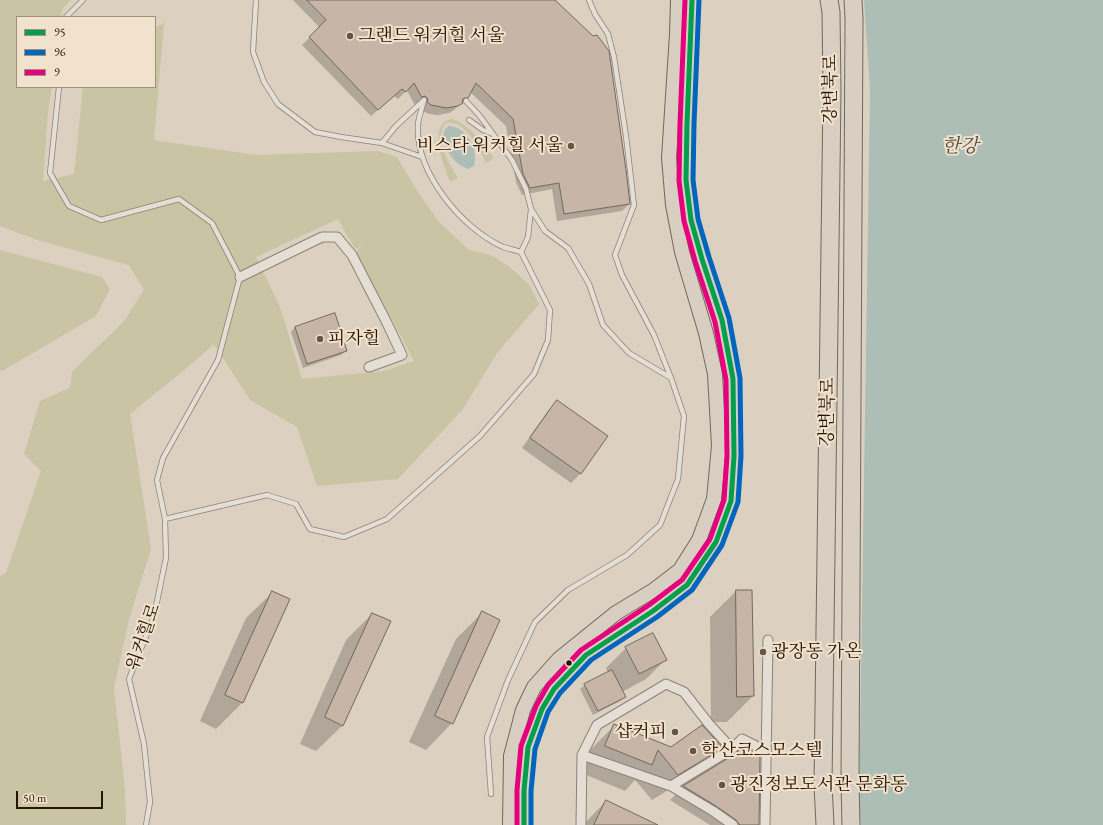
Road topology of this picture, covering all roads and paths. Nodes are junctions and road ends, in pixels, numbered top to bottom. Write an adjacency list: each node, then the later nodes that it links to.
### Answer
1 (83, 0): 8 (lane)
2 (256, 0): 13 (lane)
3 (589, 0): 19 (lane)
4 (678, 0): 28 (main road)
5 (692, 0): 29 (main road)
6 (830, 0): 33 (highway, 강변북로)
7 (853, 0): 34 (highway, 강변북로)
8 (67, 16)
9 (58, 88): 17 (lane)
10 (466, 101): 12 (lane)
11 (469, 120): 12 (lane)
12 (493, 134): 15 (lane)
13 (382, 143): 14 (lane); 14 (lane)
14 (422, 157): 16 (lane)
15 (531, 209): 16 (lane); 19 (lane)
16 (521, 252): 20 (lane)
17 (240, 277): 18 (street); 20 (lane, 워커힐로)
18 (369, 367)
19 (671, 378): 26 (lane)
20 (165, 519): 27 (lane, 워커힐로)
21 (768, 640): 23 (street)
22 (732, 749): 23 (street); 24 (street); 25 (street)
23 (766, 751): 32 (street)
24 (582, 755): 25 (street); 30 (street)
25 (672, 786): 31 (street)
26 (491, 794)
27 (146, 825)
28 (510, 825)
29 (524, 825)
30 (581, 825)
31 (733, 825)
32 (765, 825)
33 (825, 825)
34 (851, 825)

